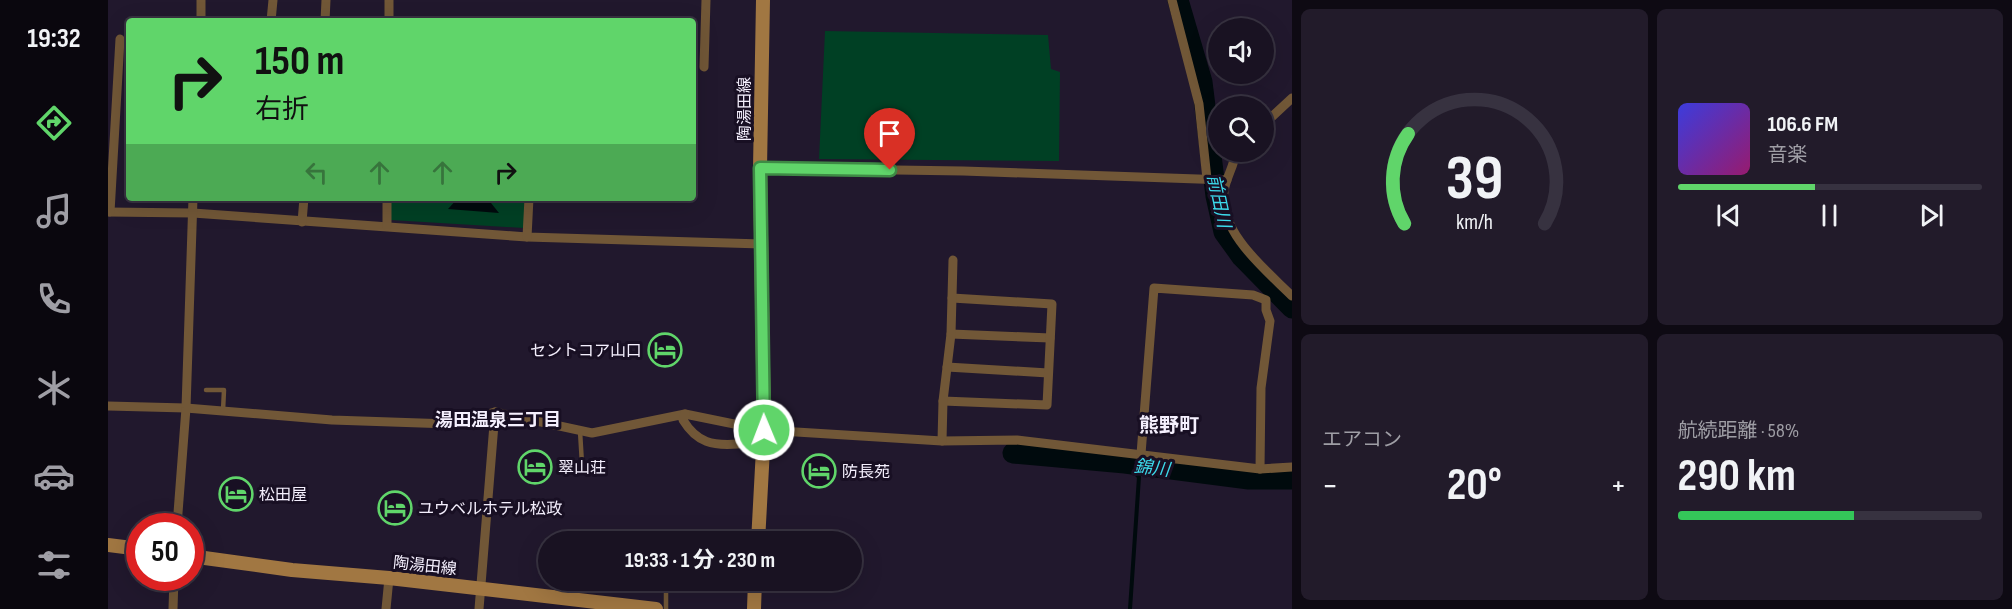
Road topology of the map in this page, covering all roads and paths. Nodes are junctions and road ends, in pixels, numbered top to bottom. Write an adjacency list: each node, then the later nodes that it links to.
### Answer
1 (201, 0): 8 (street)
2 (273, 0): 9 (street)
3 (326, 0): 10 (street)
4 (389, 0): 11 (street)
5 (706, 0): 13 (street)
6 (763, 0): 17 (main road, 陶湯田線)
7 (1172, 0): 18 (street)
8 (201, 18)
9 (271, 18)
10 (325, 18)
11 (389, 18)
12 (120, 39): 24 (street)
13 (704, 67)
14 (1292, 98): 15 (street)
15 (1274, 115)
16 (1235, 162): 19 (street)
17 (760, 168): 18 (street); 29 (main road, 陶湯田線)
18 (1207, 179): 19 (street)
19 (1227, 180): 31 (street)
20 (193, 201): 25 (street)
21 (304, 201): 26 (street)
22 (387, 201): 27 (street)
23 (529, 201): 28 (street)
24 (109, 212): 25 (street)
25 (193, 213): 26 (street); 40 (street)
26 (302, 222): 27 (street)
27 (387, 226): 28 (street)
28 (527, 237): 29 (street)
29 (762, 244): 44 (main road, 陶湯田線)
30 (953, 260): 32 (street)
31 (1292, 296)
32 (952, 298): 33 (street); 34 (street)
33 (951, 334): 34 (street); 35 (street)
34 (1050, 338): 36 (street)
35 (947, 367): 36 (street); 38 (street)
36 (1048, 373): 38 (street)
37 (206, 390): 41 (lane)
38 (943, 401): 46 (street)
39 (108, 406): 40 (street)
40 (186, 408): 41 (street); 52 (street)
41 (223, 411): 42 (street)
42 (495, 412): 45 (street); 58 (street)
43 (685, 414): 44 (street); 45 (street); 47 (street)
44 (764, 430): 46 (street); 53 (main road, 陶湯田線)
45 (580, 431): 49 (lane)
46 (942, 441): 48 (street)
47 (738, 444)
48 (1141, 454): 51 (street); 51 (street)
49 (582, 464)
50 (1292, 467): 51 (street)
51 (1260, 469)
52 (178, 513)
53 (759, 531)
54 (108, 545): 55 (main road)
55 (126, 547)
56 (204, 558): 57 (main road, 陶湯田線)
57 (389, 578): 58 (main road, 陶湯田線); 65 (street)
58 (481, 588): 62 (main road, 陶湯田線); 66 (street)
59 (174, 591): 64 (street)
60 (666, 591): 68 (lane)
61 (755, 591): 69 (main road)
62 (562, 603): 63 (main road, 陶湯田線)
63 (600, 606): 67 (main road, 陶湯田線)
64 (173, 609)
65 (386, 609)
66 (479, 609)
67 (656, 609)
68 (666, 609)
69 (754, 609)

